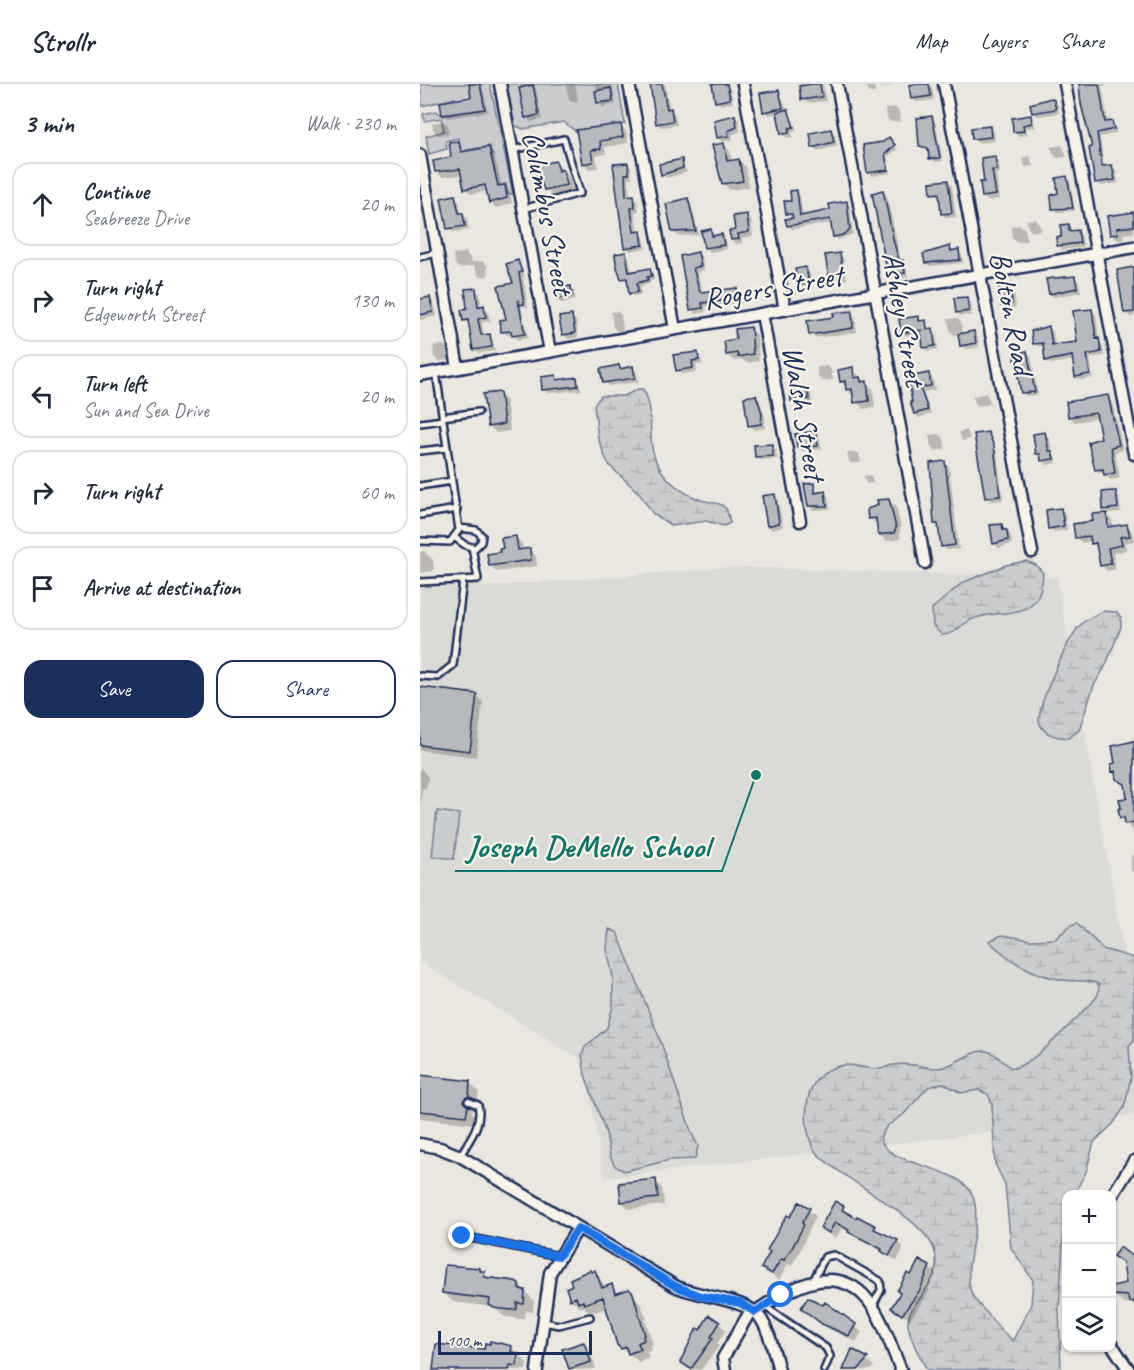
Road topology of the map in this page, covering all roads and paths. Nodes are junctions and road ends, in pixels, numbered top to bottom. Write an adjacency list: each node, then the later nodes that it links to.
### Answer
1 (500, 84): 7 (street, Columbus Street)
2 (630, 84): 18 (street)
3 (743, 84): 16 (street)
4 (837, 84): 15 (street, Ashley Street)
5 (944, 84): 14 (street, Bolton Road)
6 (1065, 84): 12 (street)
7 (512, 150): 9 (street, Columbus Street); 9 (lane)
8 (420, 155): 11 (street)
9 (523, 209): 19 (street, Columbus Street)
10 (1134, 247): 12 (street, Rogers Street)
11 (437, 254): 13 (lane); 20 (street)
12 (1097, 254): 14 (street, Rogers Street); 28 (street)
13 (420, 257)
14 (981, 274): 15 (street, Rogers Street); 38 (street, Bolton Road)
15 (875, 293): 16 (street, Rogers Street); 39 (street, Ashley Street)
16 (785, 310): 17 (street, Rogers Street)
17 (762, 314): 18 (street, Rogers Street); 33 (street, Walsh Street)
18 (675, 329): 19 (street, Rogers Street)
19 (550, 352): 20 (street, Rogers Street)
20 (458, 368): 21 (street, Rogers Street)
21 (436, 372): 22 (street, Rogers Street); 24 (lane)
22 (420, 375)
23 (478, 412): 24 (lane)
24 (443, 419): 25 (lane); 26 (lane)
25 (420, 423)
26 (447, 448): 27 (lane); 29 (lane)
27 (420, 451)
28 (1134, 454)
29 (452, 481): 30 (lane); 31 (lane)
30 (420, 486)
31 (457, 509): 32 (lane); 34 (lane)
32 (420, 515)
33 (800, 521)
34 (459, 528): 35 (lane); 37 (lane)
35 (454, 537): 36 (lane); 37 (lane)
36 (420, 542)
37 (472, 547): 40 (lane)
38 (1032, 552)
39 (925, 563)
40 (463, 580): 41 (lane); 42 (lane)
41 (420, 582)
42 (420, 676)
43 (468, 1101): 45 (lane)
44 (420, 1144): 45 (street)
45 (460, 1156): 48 (street)
46 (1134, 1161): 47 (street)
47 (1116, 1190)
48 (578, 1228): 50 (street); 53 (street)
49 (462, 1236): 50 (lane)
50 (559, 1256): 55 (street)
51 (813, 1281): 52 (street); 52 (lane); 53 (street)
52 (872, 1306): 61 (street)
53 (757, 1309): 58 (street); 59 (street); 60 (lane)
54 (590, 1317): 55 (lane)
55 (543, 1322): 57 (street)
56 (1116, 1351): 62 (street)
57 (537, 1370)
58 (725, 1370)
59 (778, 1370)
60 (824, 1370)
61 (901, 1370)
62 (1129, 1370)

